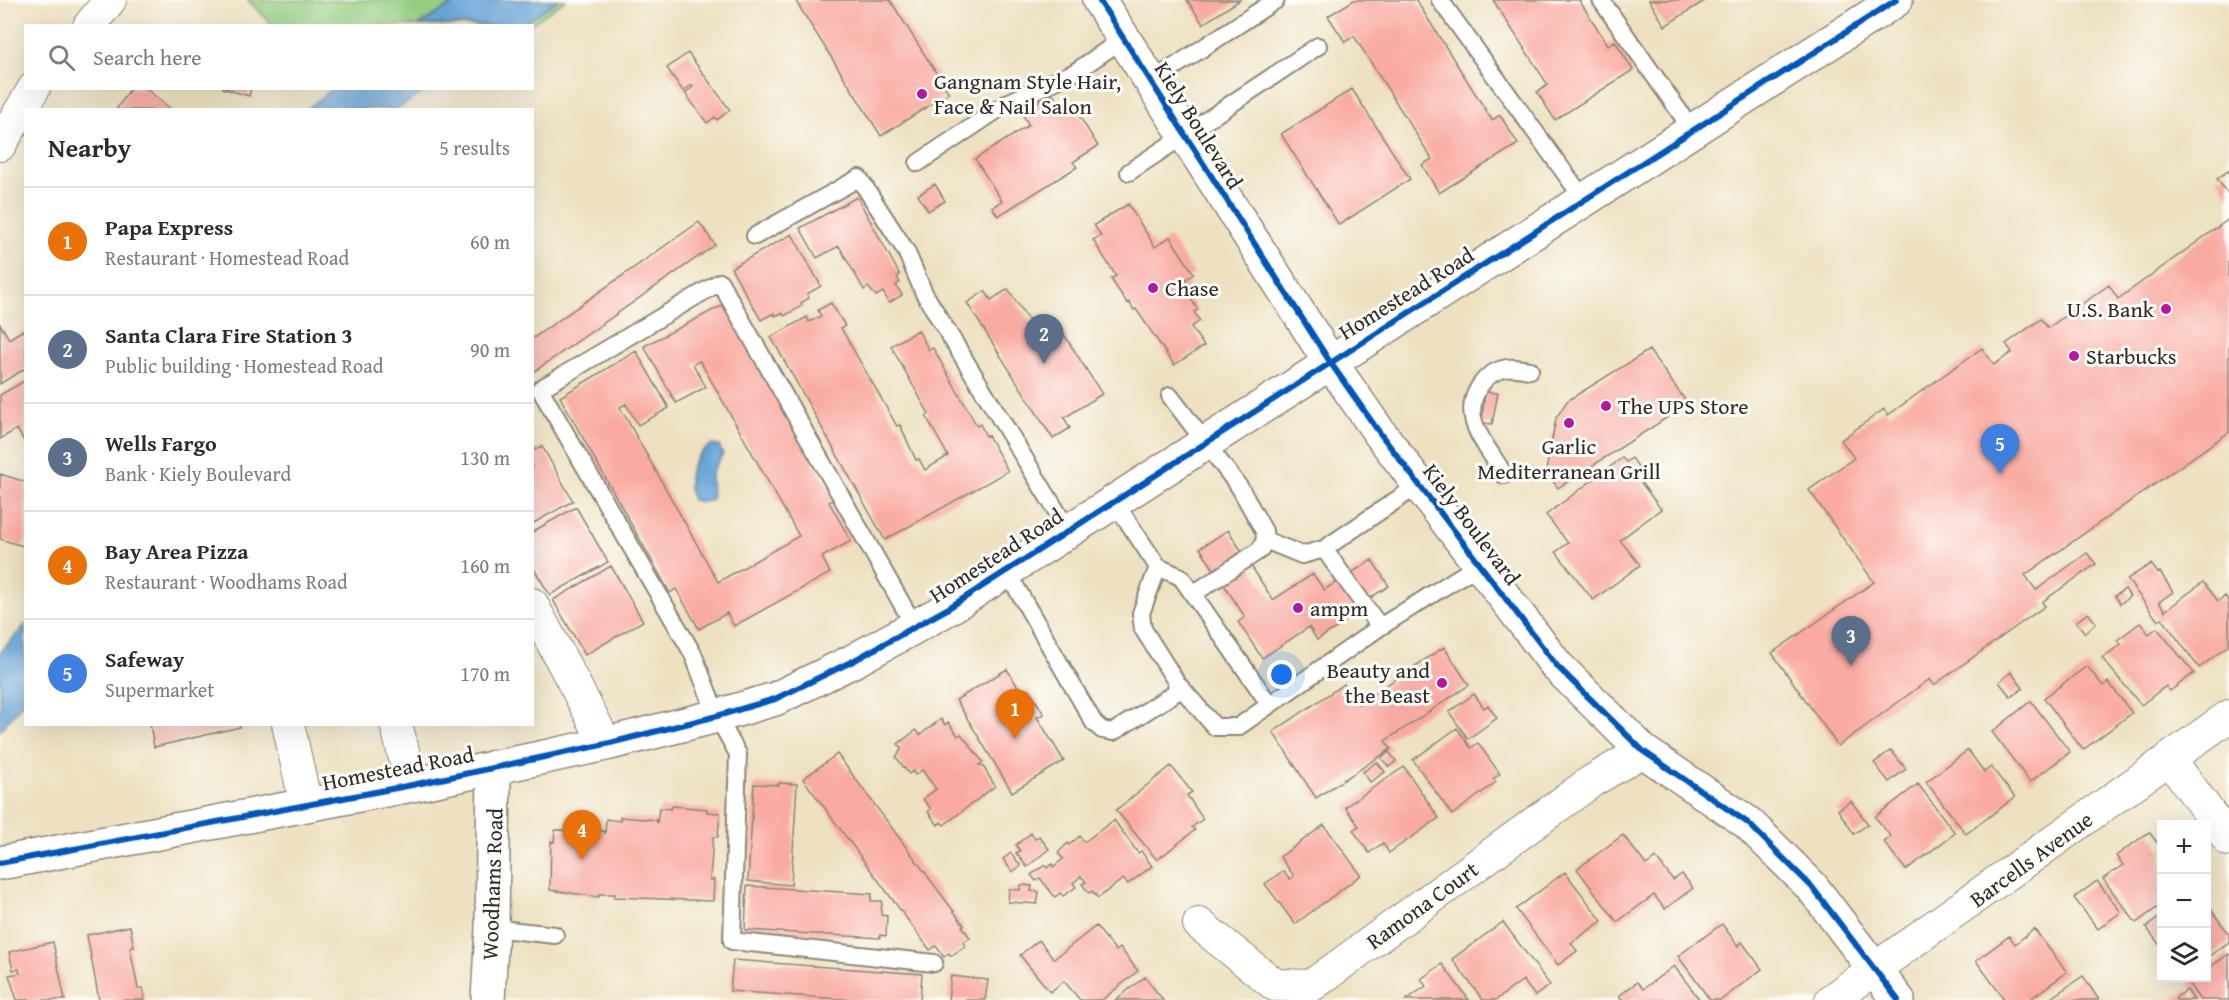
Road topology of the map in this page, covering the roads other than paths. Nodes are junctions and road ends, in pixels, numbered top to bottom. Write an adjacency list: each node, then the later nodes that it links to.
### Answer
1 (110, 0): 7 (street)
2 (1099, 0): 8 (main road, Kiely Boulevard)
3 (1276, 0): 10 (lane)
4 (1440, 0): 17 (lane)
5 (1600, 0): 12 (lane)
6 (1896, 0): 12 (main road, Homestead Road)
7 (91, 24)
8 (1123, 39): 10 (main road, Kiely Boulevard); 15 (lane)
9 (1318, 46): 13 (lane)
10 (1151, 82): 13 (main road, Kiely Boulevard)
11 (33, 90): 14 (street)
12 (1693, 131): 17 (main road, Homestead Road)
13 (1184, 135): 16 (lane); 19 (main road, Kiely Boulevard)
14 (0, 145)
15 (918, 162)
16 (1129, 172)
17 (1585, 201): 19 (main road, Homestead Road)
18 (755, 236): 26 (lane)
19 (1330, 362): 22 (main road, Homestead Road); 24 (main road, Kiely Boulevard)
20 (1530, 370): 23 (lane)
21 (1170, 396): 22 (lane)
22 (1203, 443): 25 (main road, Homestead Road); 27 (lane)
23 (1504, 475)
24 (1420, 484): 28 (lane); 29 (main road, Kiely Boulevard)
25 (1114, 501): 26 (main road, Homestead Road); 30 (lane)
26 (1068, 531): 31 (main road, Homestead Road)
27 (1265, 540): 28 (lane); 32 (lane)
28 (1324, 549): 35 (lane)
29 (1480, 564): 35 (lane); 43 (main road, Kiely Boulevard)
30 (1158, 567): 32 (lane); 36 (lane)
31 (1006, 570): 34 (main road, Homestead Road); 36 (lane)
32 (1193, 594): 37 (lane)
33 (534, 608): 42 (street)
34 (915, 627): 38 (main road, Homestead Road); 38 (lane)
35 (1380, 627): 37 (lane)
36 (1177, 683): 37 (lane)
37 (1270, 705)
38 (717, 716): 42 (main road, Homestead Road); 53 (lane)
39 (2229, 716): 44 (street, Barcells Avenue)
40 (288, 726): 47 (street)
41 (397, 726): 46 (street)
42 (606, 744): 45 (main road, Homestead Road)
43 (1643, 751): 50 (street, Ramona Court); 54 (main road, Kiely Boulevard)
44 (2169, 758): 48 (street); 54 (street, Barcells Avenue)
45 (494, 767): 46 (main road, Homestead Road); 51 (main road, Woodhams Road)
46 (412, 785): 47 (main road, Homestead Road)
47 (306, 805): 49 (main road, Homestead Road)
48 (2229, 840)
49 (0, 863)
50 (1199, 924)
51 (492, 928): 52 (lane); 55 (main road, Woodhams Road)
52 (555, 935)
53 (934, 963)
54 (1875, 970): 56 (street, Barcells Avenue); 57 (main road, Kiely Boulevard)
55 (488, 1000)
56 (1831, 1000)
57 (1898, 1000)

